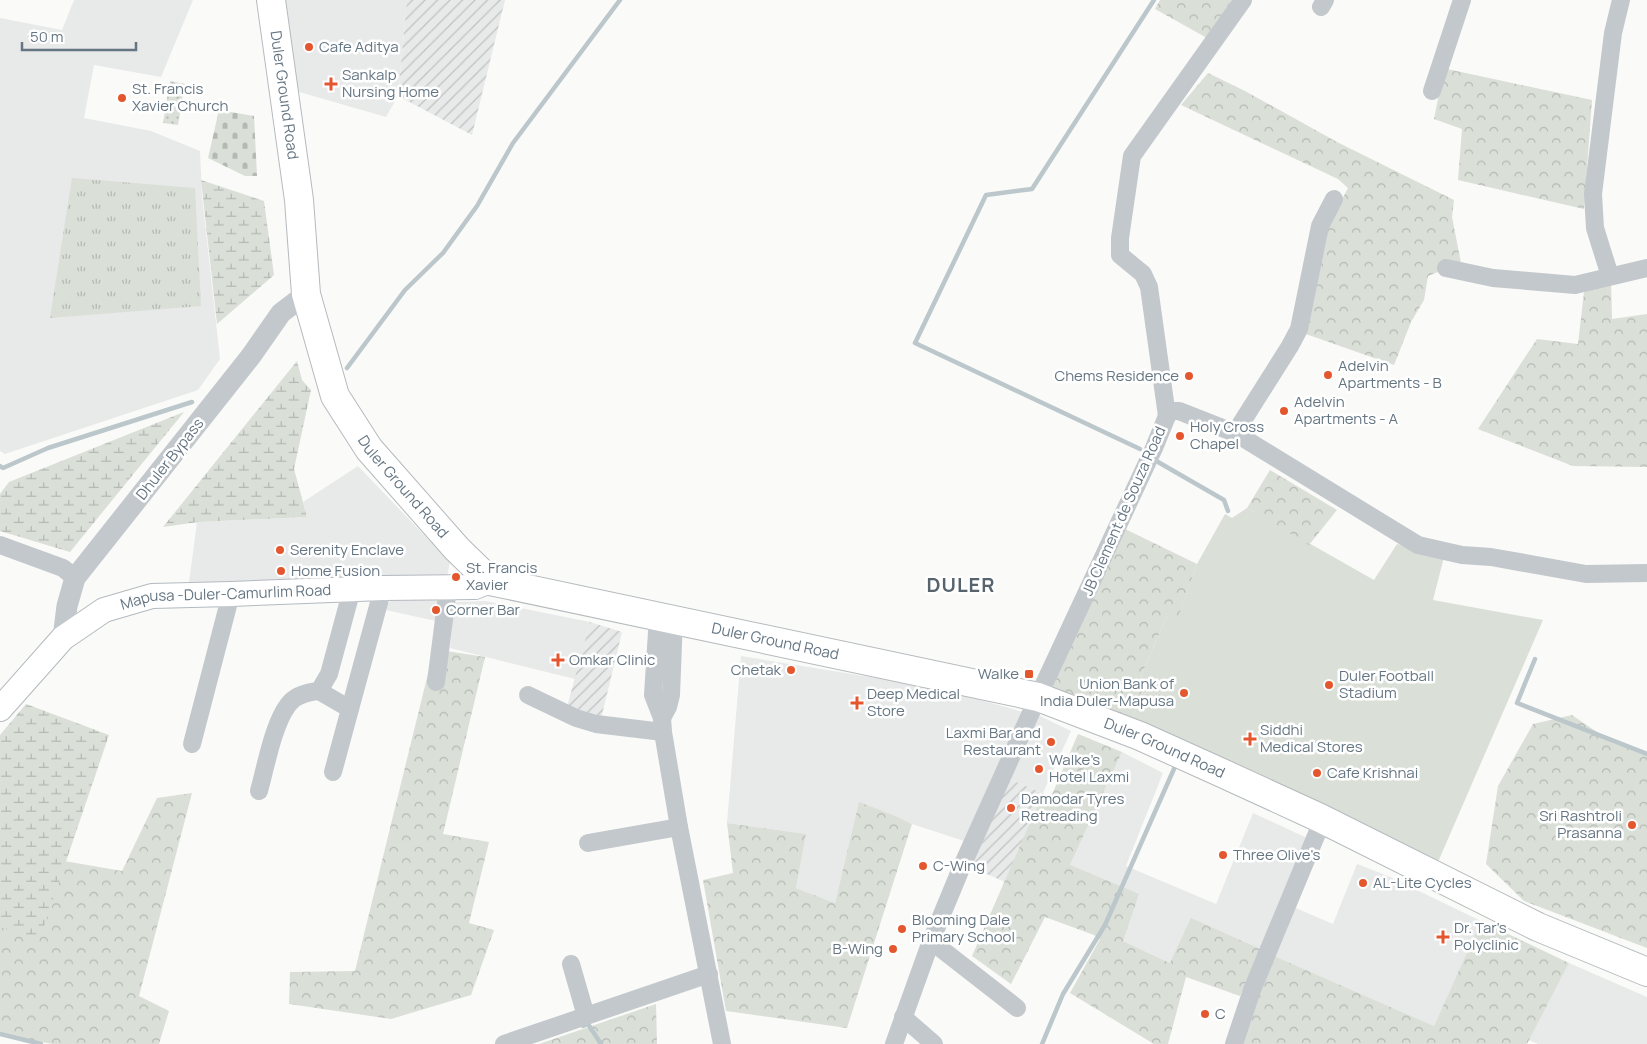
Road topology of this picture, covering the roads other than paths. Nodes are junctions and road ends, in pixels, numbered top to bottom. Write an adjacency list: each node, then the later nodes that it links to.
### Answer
1 (271, 0): 10 (main road, Duler Ground Road)
2 (1243, 0): 11 (street)
3 (1462, 0): 5 (street)
4 (1621, 0): 9 (street)
5 (1432, 91)
6 (1334, 199): 12 (street)
7 (1446, 268): 9 (street)
8 (1647, 268): 9 (street)
9 (1610, 276)
10 (306, 294): 15 (street, Dhuler Bypass); 16 (main road, Duler Ground Road)
11 (1166, 416): 12 (street, JB Clement de Souza Road); 26 (street, JB Clement de Souza Road)
12 (1235, 433): 14 (street, JB Clement de Souza Road)
13 (0, 545): 15 (street)
14 (1647, 573)
15 (75, 578): 22 (street, Dhuler Bypass)
16 (490, 581): 18 (main road, Mapusa -Duler-Camurlim Road); 21 (main road, Duler Ground Road)
17 (383, 588): 18 (main road, Mapusa -Duler-Camurlim Road); 19 (main road, Mapusa -Duler-Camurlim Road); 28 (street)
18 (448, 588): 23 (street)
19 (352, 589): 20 (main road, Mapusa -Duler-Camurlim Road); 24 (street)
20 (231, 594): 22 (main road, Mapusa -Duler-Camurlim Road); 30 (street)
21 (666, 618): 26 (main road, Duler Ground Road); 29 (street)
22 (63, 638): 27 (main road, Mapusa -Duler-Camurlim Road)
23 (436, 682)
24 (319, 691): 28 (street); 32 (street)
25 (528, 695): 29 (street)
26 (1038, 697): 33 (main road, Duler Ground Road); 36 (street, JB Clement de Souza Road)
27 (0, 708)
28 (350, 709): 31 (street)
29 (662, 725): 34 (street)
30 (192, 744)
31 (334, 772)
32 (259, 791)
33 (1320, 818): 38 (main road, Duler Ground Road); 47 (street)
34 (679, 827): 35 (street); 39 (street)
35 (588, 843)
36 (931, 941): 40 (street); 42 (street, JB Clement de Souza Road)
37 (571, 964): 41 (street)
38 (1647, 972)
39 (709, 974): 41 (street); 44 (street)
40 (1017, 1008)
41 (586, 1016): 43 (street)
42 (903, 1017): 45 (street, JB Clement de Souza Road); 46 (street)
43 (504, 1044)
44 (722, 1044)
45 (894, 1044)
46 (934, 1044)
47 (1234, 1044)

